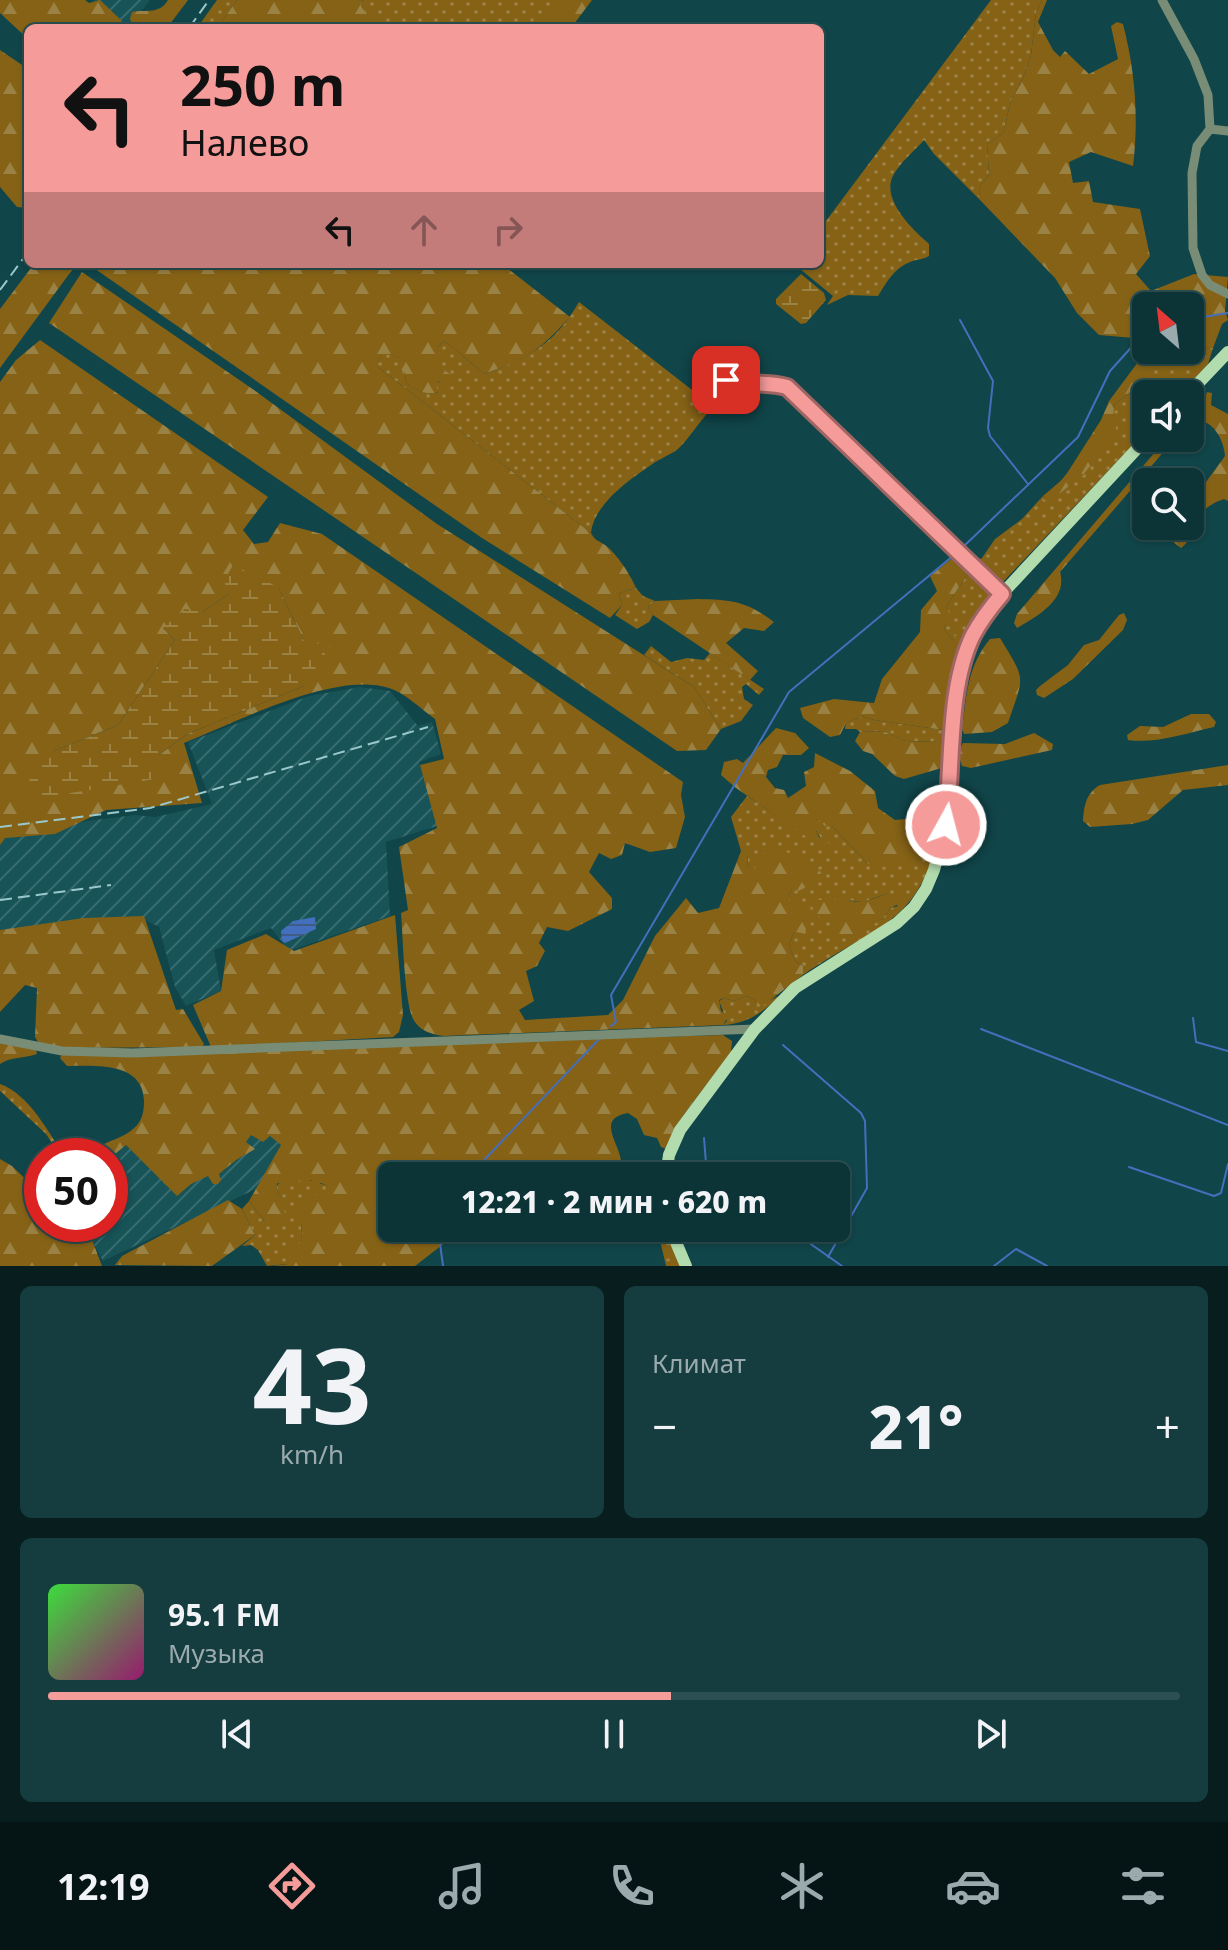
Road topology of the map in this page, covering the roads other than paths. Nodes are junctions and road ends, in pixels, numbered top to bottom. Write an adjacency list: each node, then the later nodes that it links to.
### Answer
1 (1162, 0): 2 (street)
2 (1210, 129): 3 (street); 4 (street)
3 (1228, 131)
4 (1228, 294)
5 (1228, 352): 7 (main road)
6 (717, 373): 9 (street)
7 (1201, 380)
8 (1134, 452): 9 (main road)
9 (1002, 594): 10 (main road)
10 (755, 1029): 11 (street); 12 (main road)
11 (0, 1039)
12 (668, 1162)
13 (676, 1242): 14 (main road)
14 (686, 1266)

